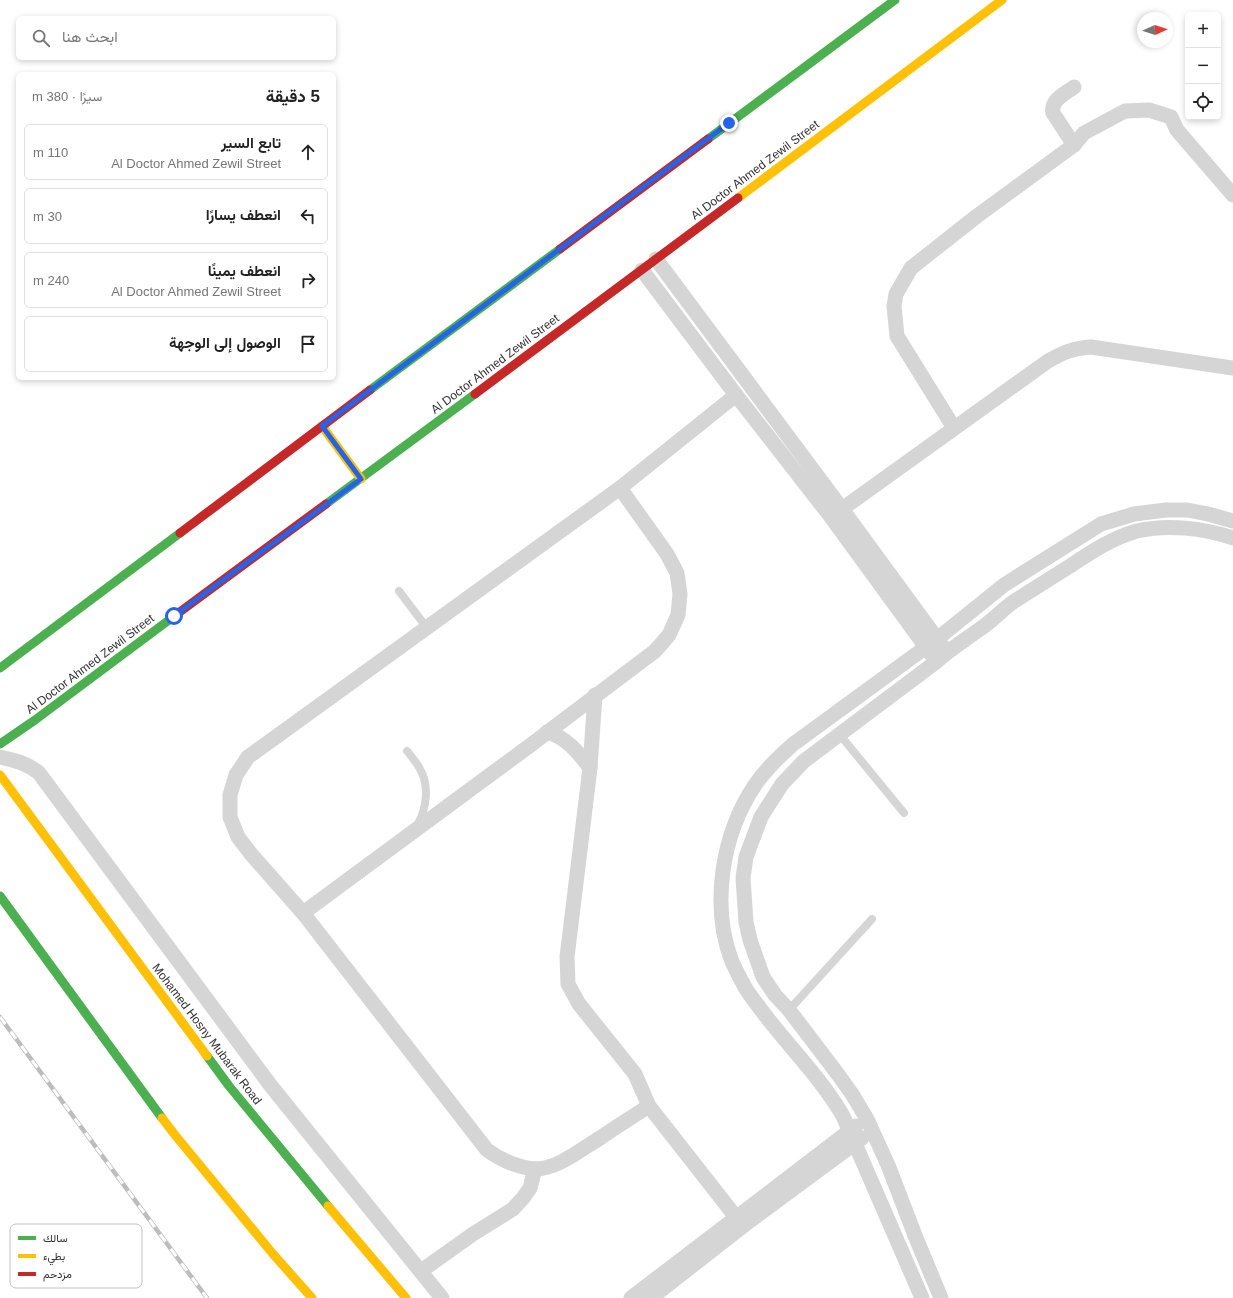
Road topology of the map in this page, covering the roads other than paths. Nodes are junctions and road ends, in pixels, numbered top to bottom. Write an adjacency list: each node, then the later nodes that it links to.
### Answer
1 (895, 0): 10 (main road)
2 (1002, 0): 6 (main road, Al Doctor Ahmed Zewil Street)
3 (1074, 87): 4 (street)
4 (1074, 145): 5 (street); 11 (street)
5 (1233, 194)
6 (656, 259): 7 (main road, Al Doctor Ahmed Zewil Street); 14 (street)
7 (642, 270): 9 (street); 12 (main road, Al Doctor Ahmed Zewil Street)
8 (1233, 368): 11 (street)
9 (736, 395): 13 (street); 14 (street)
10 (322, 426): 12 (main road); 21 (main road)
11 (954, 428): 14 (street)
12 (361, 479): 25 (main road, Al Doctor Ahmed Zewil Street)
13 (620, 488): 18 (street); 22 (street)
14 (836, 513): 19 (street)
15 (1233, 521): 19 (street)
16 (1233, 538): 20 (street)
17 (399, 591): 18 (lane)
18 (427, 628): 33 (street)
19 (932, 643): 20 (street); 38 (street)
20 (942, 657): 24 (street)
21 (0, 668)
22 (595, 695): 23 (street); 28 (street)
23 (547, 732): 28 (street); 31 (street)
24 (840, 735): 30 (lane); 35 (street)
25 (0, 744)
26 (407, 751): 31 (lane)
27 (0, 757): 41 (street)
28 (590, 768): 36 (street)
29 (0, 776): 43 (main road, Mohamed Hosny Mubarak Road)
30 (904, 813)
31 (414, 830): 33 (street)
32 (0, 896): 42 (main road)
33 (303, 913): 39 (street)
34 (872, 919): 35 (lane)
35 (789, 1010): 37 (street)
36 (649, 1106): 39 (street); 40 (street)
37 (870, 1125): 38 (street); 48 (street)
38 (852, 1137): 40 (street); 47 (street)
39 (535, 1169): 41 (street)
40 (739, 1222): 45 (street); 46 (street)
41 (420, 1271): 44 (street)
42 (312, 1298)
43 (406, 1298)
44 (442, 1298)
45 (631, 1298)
46 (652, 1298)
47 (922, 1298)
48 (941, 1298)

